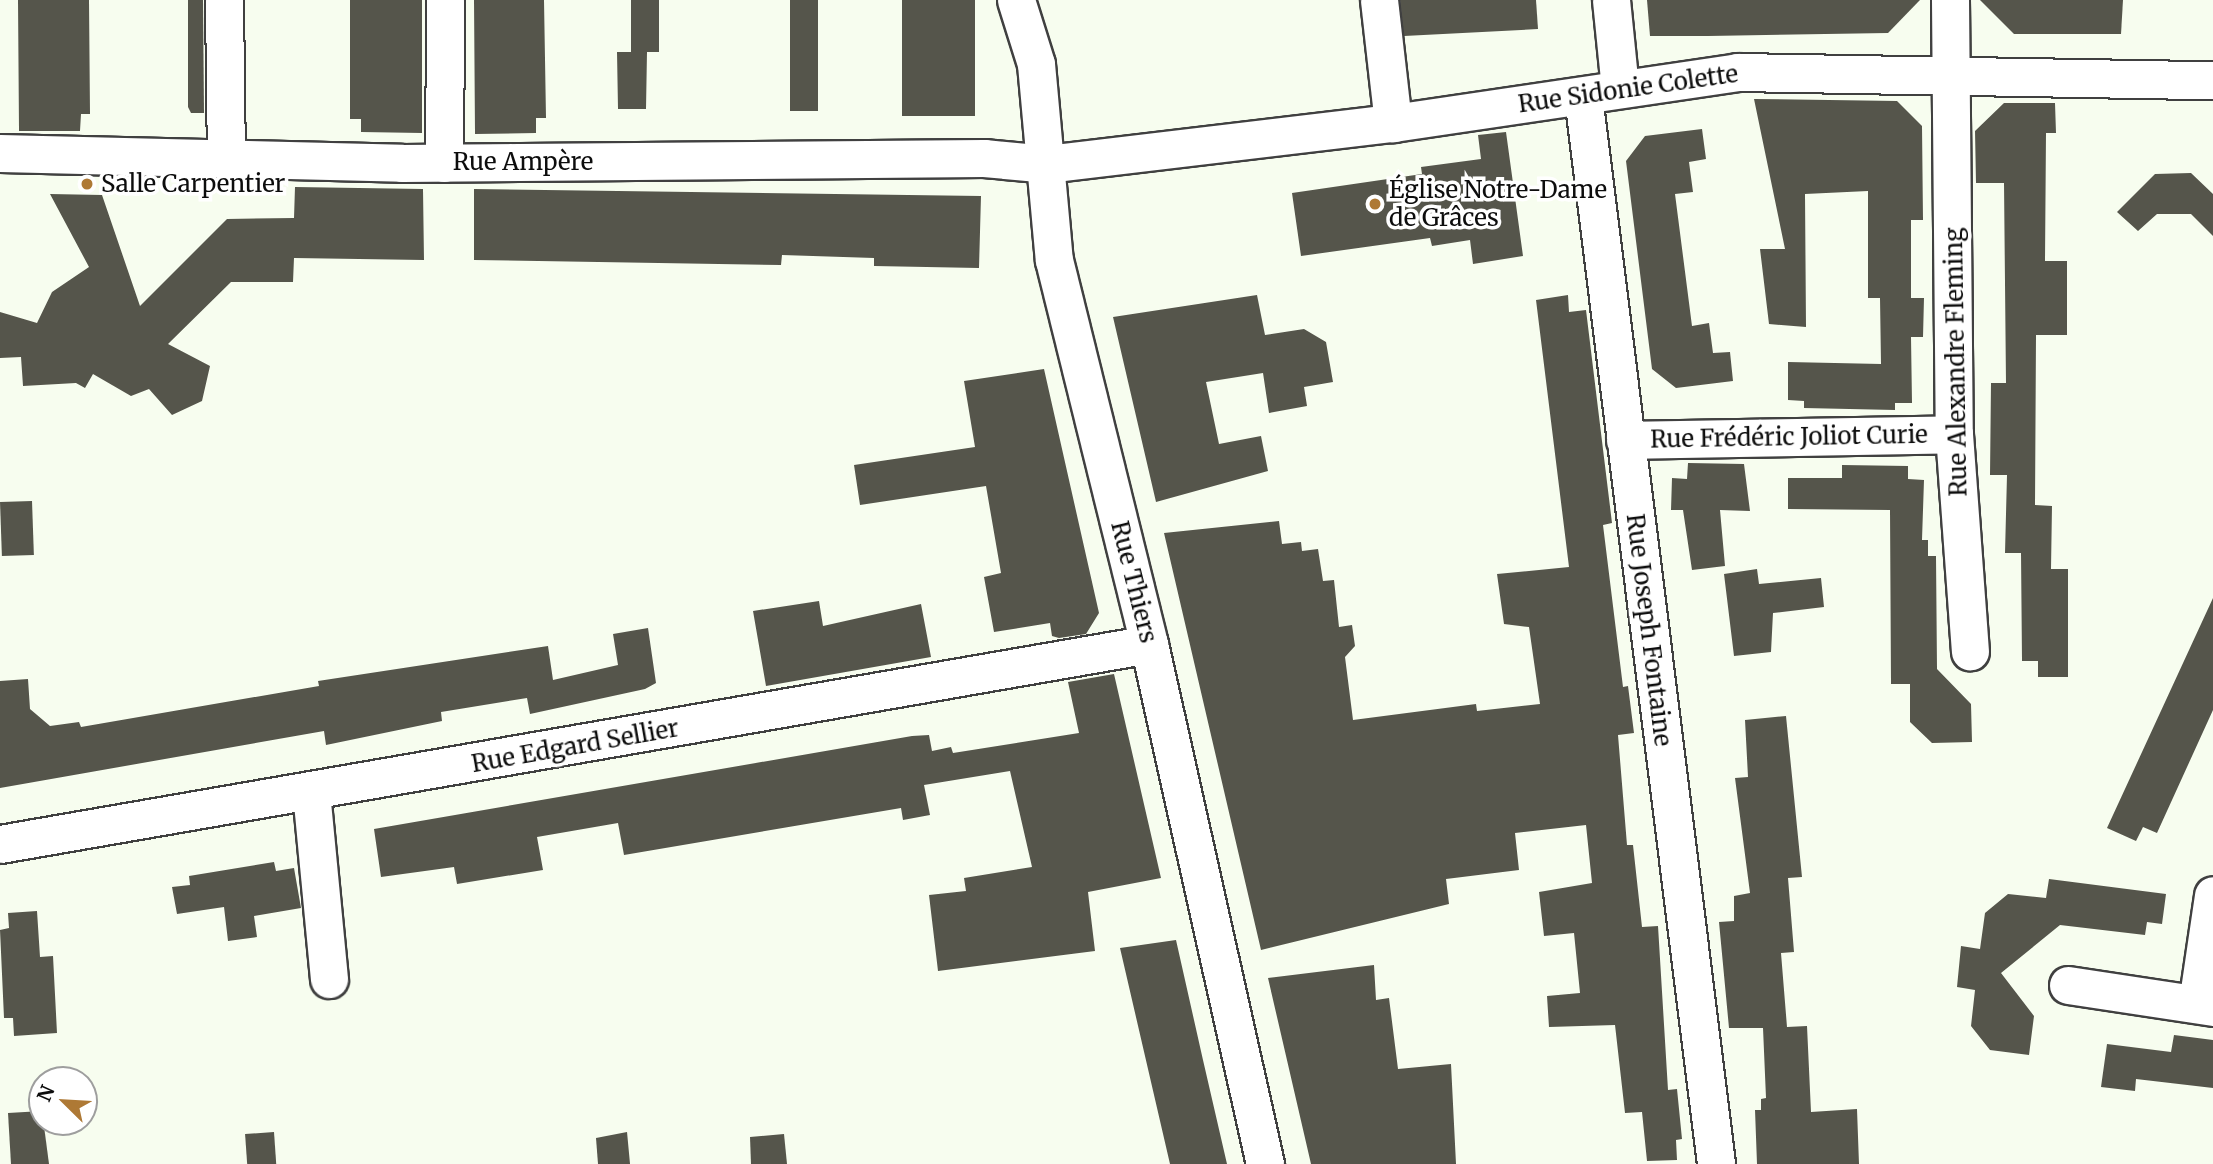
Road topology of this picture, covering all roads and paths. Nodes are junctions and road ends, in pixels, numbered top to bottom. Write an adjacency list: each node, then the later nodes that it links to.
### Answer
1 (224, 0): 13 (street)
2 (445, 0): 14 (street)
3 (1016, 0): 15 (street, Rue Thiers)
4 (1379, 0): 11 (street)
5 (1611, 0): 9 (street)
6 (1950, 0): 7 (street, Rue Alexandre Fleming)
7 (1951, 73): 8 (street, Rue Sidonie Colette); 9 (street, Rue Sidonie Colette); 16 (street, Rue Alexandre Fleming)
8 (2213, 80)
9 (1620, 88): 10 (street, Rue Sidonie Colette)
10 (1583, 96): 11 (street, Rue Sidonie Colette); 17 (street, Rue Joseph Fontaine)
11 (1393, 123): 15 (street, Rue Sidonie Colette)
12 (0, 153): 13 (street, Rue Ampère)
13 (226, 159): 14 (street, Rue Ampère)
14 (444, 163): 15 (street, Rue Ampère)
15 (1047, 164): 18 (street, Rue Thiers)
16 (1954, 434): 17 (street, Rue Frédéric Joliot Curie); 19 (street, Rue Alexandre Fleming)
17 (1625, 440): 27 (street, Rue Joseph Fontaine)
18 (1149, 644): 20 (street, Rue Edgard Sellier); 26 (street, Rue Thiers)
19 (1970, 651)
20 (311, 792): 21 (street, Rue Edgard Sellier); 23 (street)
21 (0, 844)
22 (2213, 895): 25 (street)
23 (329, 979)
24 (2068, 985): 25 (street)
25 (2205, 1005)
26 (1265, 1164)
27 (1716, 1164)

